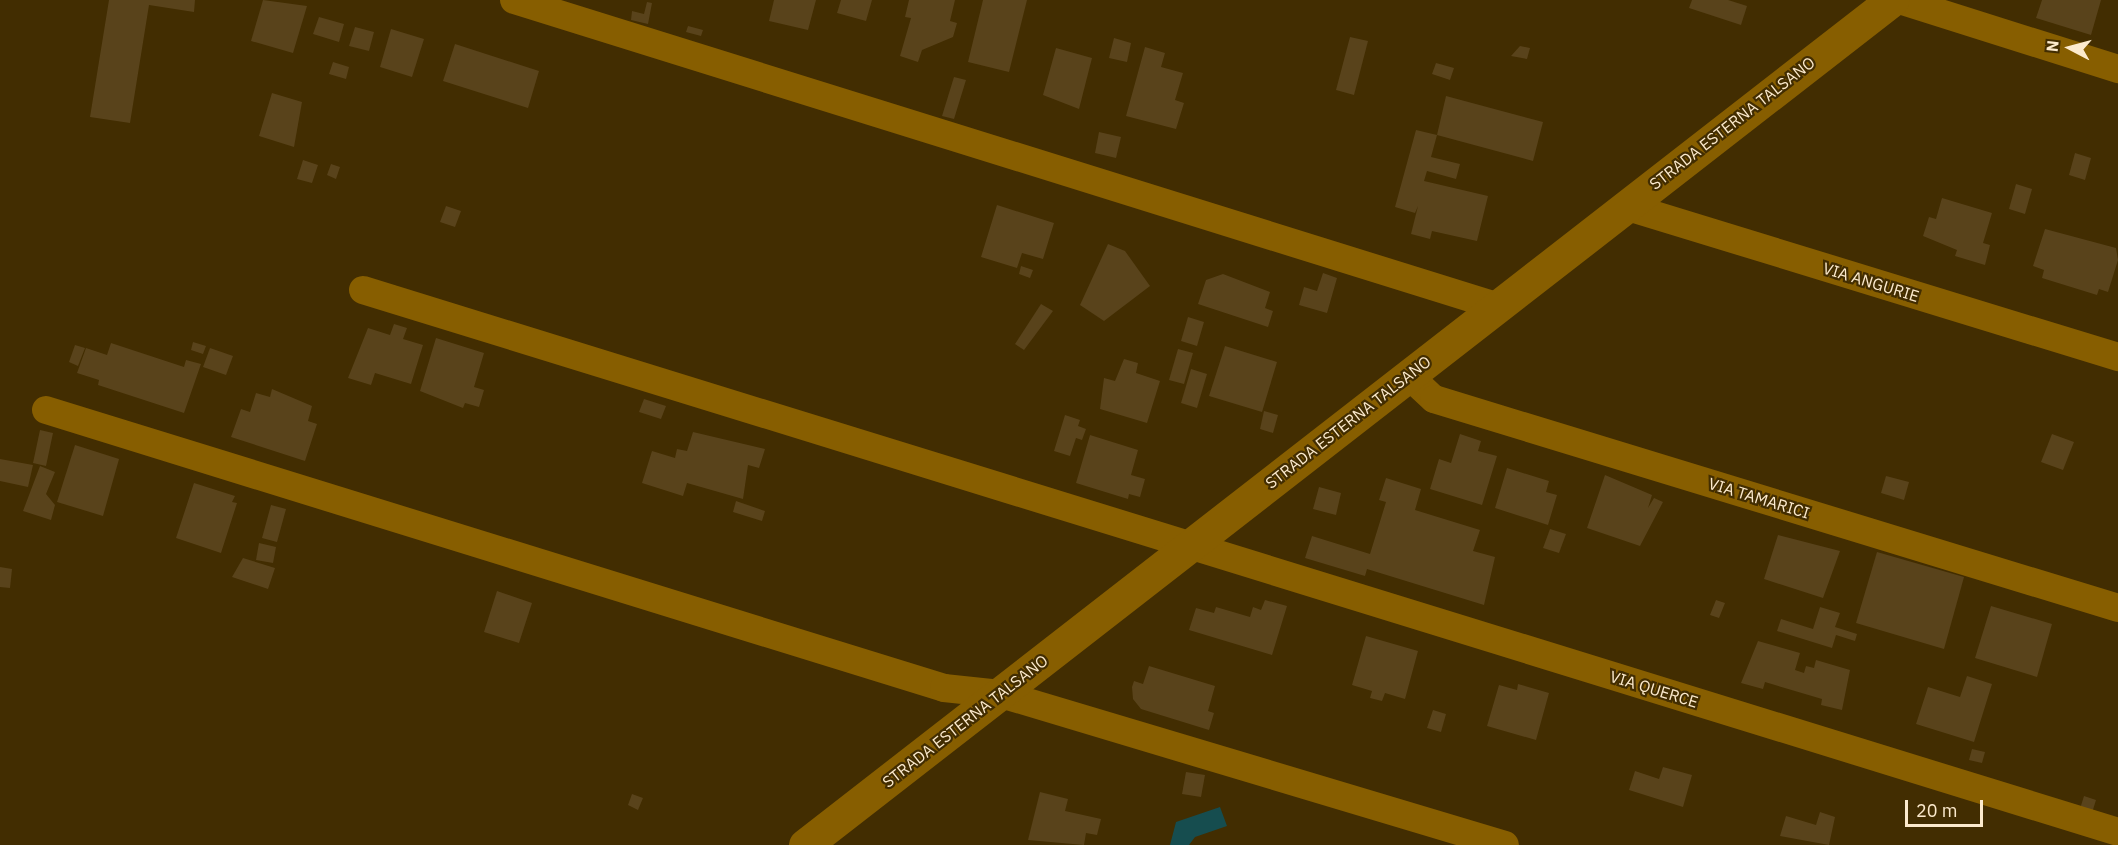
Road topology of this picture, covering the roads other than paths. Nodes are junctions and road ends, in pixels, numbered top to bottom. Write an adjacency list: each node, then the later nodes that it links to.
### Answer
1 (514, 0): 7 (street)
2 (1892, 0): 5 (street, STRADA ESTERNA TALSANO)
3 (1899, 0): 4 (street)
4 (2118, 69)
5 (1625, 206): 7 (street, STRADA ESTERNA TALSANO); 8 (street, VIA ANGURIE)
6 (363, 291): 11 (street, VIA QUERCE)
7 (1496, 306): 9 (street, STRADA ESTERNA TALSANO)
8 (2118, 357)
9 (1408, 375): 11 (street, STRADA ESTERNA TALSANO); 12 (street, VIA TAMARICI)
10 (46, 411): 13 (street)
11 (1190, 545): 13 (street, STRADA ESTERNA TALSANO); 14 (street, VIA QUERCE)
12 (2118, 608)
13 (1000, 694): 15 (street, STRADA ESTERNA TALSANO); 16 (street)
14 (2118, 832)
15 (805, 845)
16 (1505, 845)

